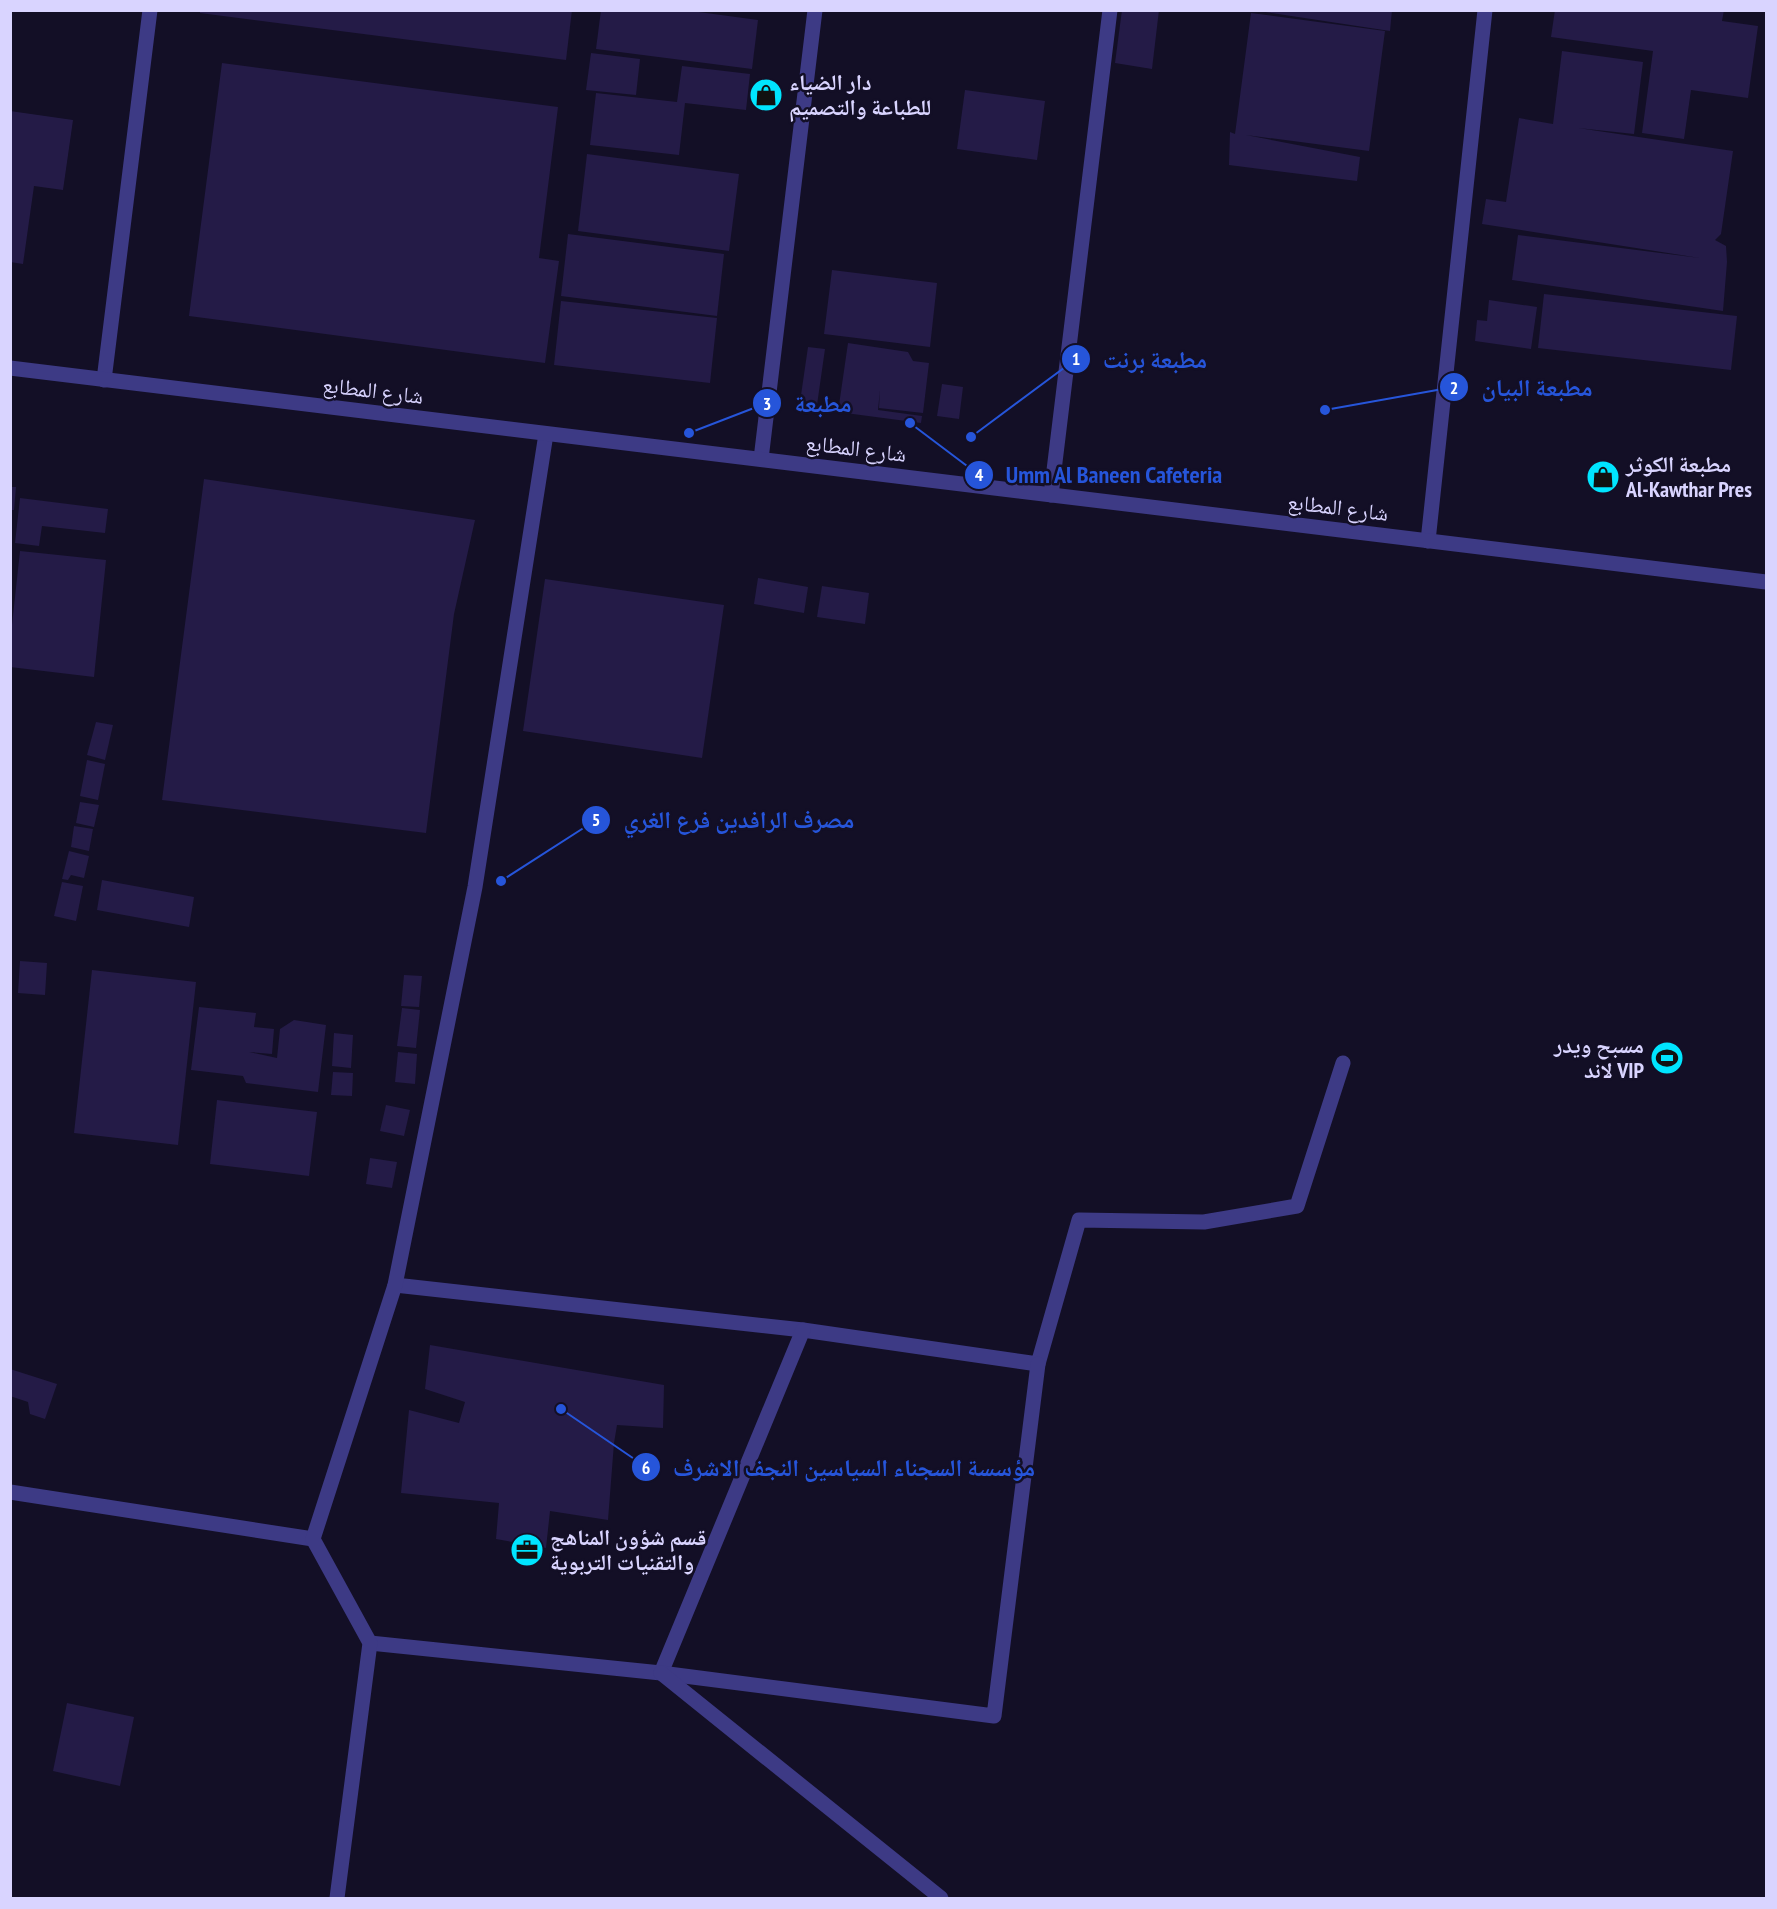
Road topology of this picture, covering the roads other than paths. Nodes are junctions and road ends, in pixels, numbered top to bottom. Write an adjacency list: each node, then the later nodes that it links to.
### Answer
1 (150, 10): 6 (street)
2 (815, 10): 8 (street)
3 (1110, 10): 9 (street)
4 (1485, 10): 10 (street)
5 (10, 368): 6 (street, شارع المطابع)
6 (104, 380): 7 (street, شارع المطابع)
7 (546, 434): 8 (street, شارع المطابع); 13 (street)
8 (760, 459): 9 (street, شارع المطابع)
9 (1051, 495): 10 (street, شارع المطابع)
10 (1428, 541): 11 (street, شارع المطابع)
11 (1767, 582)
12 (1343, 1063): 15 (street)
13 (394, 1286): 14 (street); 17 (street)
14 (803, 1330): 15 (street); 19 (street)
15 (1038, 1364): 19 (street)
16 (10, 1492): 17 (street)
17 (313, 1539): 18 (street)
18 (370, 1643): 19 (street); 20 (street)
19 (661, 1673): 21 (street)
20 (337, 1899)
21 (941, 1899)

